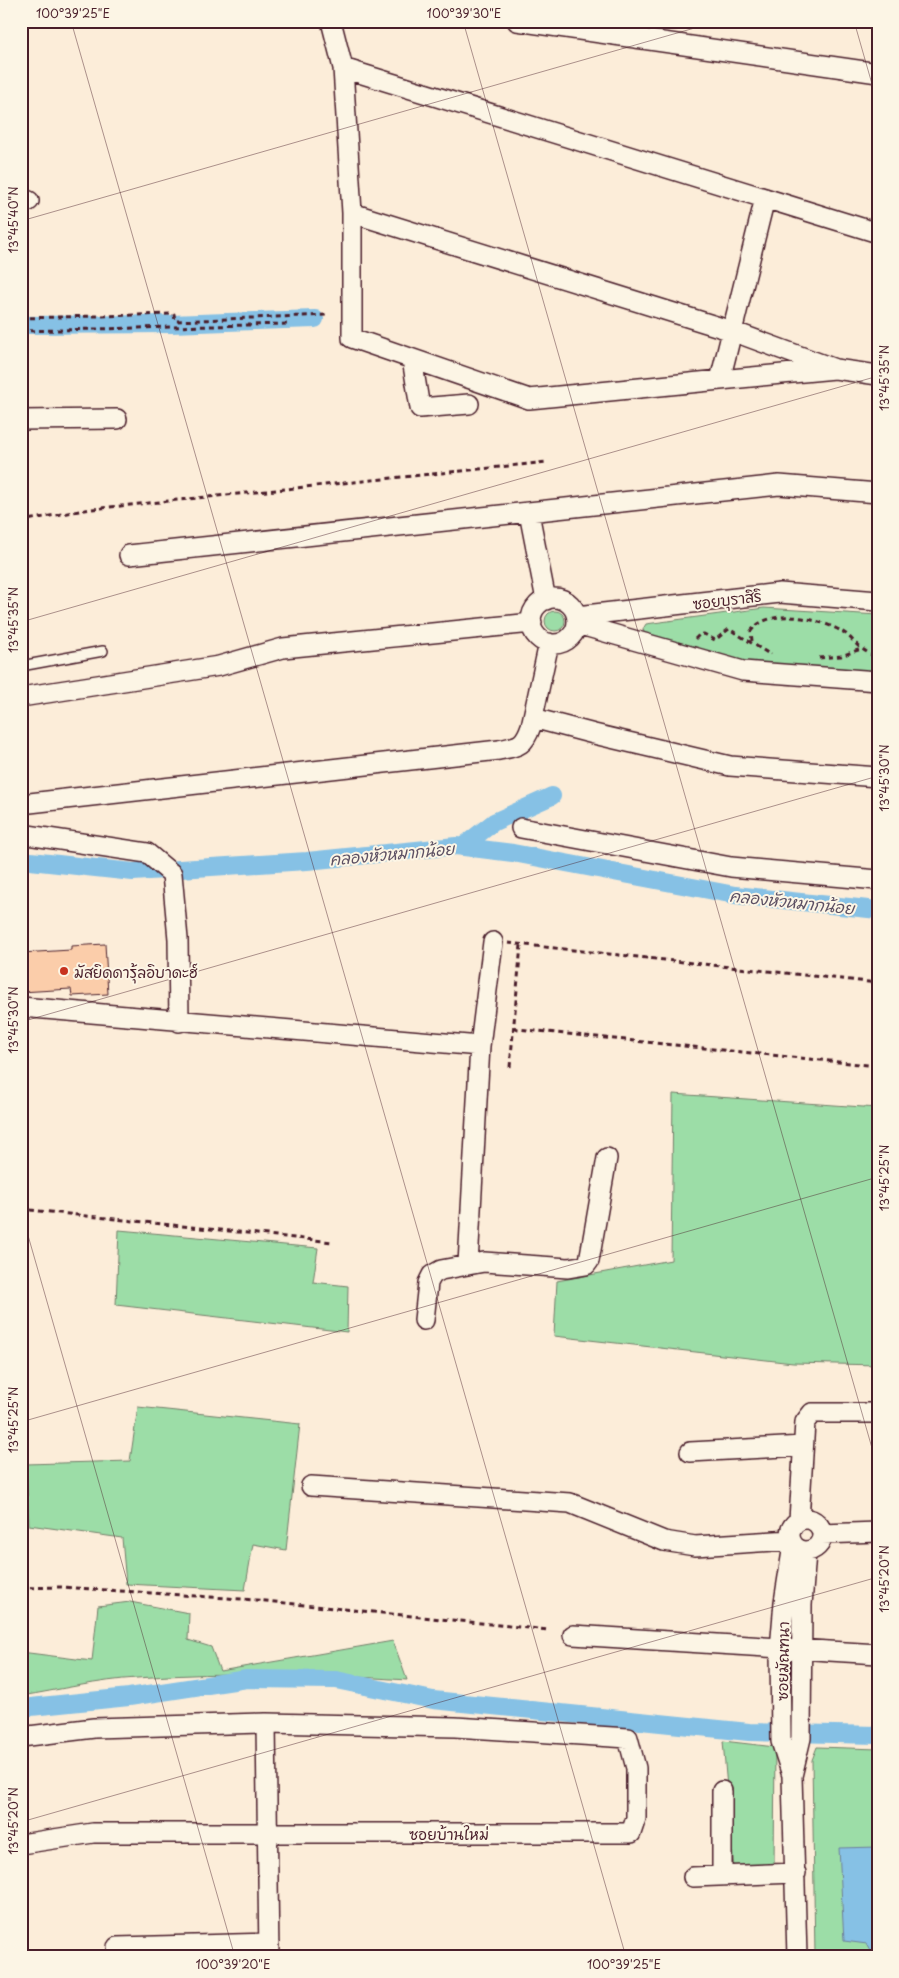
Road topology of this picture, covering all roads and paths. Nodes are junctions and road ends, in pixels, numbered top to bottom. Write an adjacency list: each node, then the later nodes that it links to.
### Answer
1 (332, 21): 4 (street)
2 (517, 21): 3 (street)
3 (635, 30): 5 (street)
4 (342, 68): 6 (street); 7 (street)
5 (878, 73)
6 (765, 198): 8 (street); 13 (street)
7 (352, 213): 13 (street); 14 (street)
8 (878, 232)
9 (328, 315): 10 (path)
10 (21, 318)
11 (287, 324): 12 (path)
12 (21, 331)
13 (732, 331): 15 (street); 17 (street)
14 (412, 359): 17 (street); 18 (street)
15 (835, 369): 16 (street); 17 (street)
16 (878, 375)
17 (720, 380)
18 (469, 404)
19 (117, 419): 20 (street)
20 (21, 420)
21 (548, 462): 24 (path)
22 (878, 493): 23 (street)
23 (529, 513): 25 (street); 26 (street)
24 (21, 521)
25 (129, 555)
26 (546, 600): 28 (street); 29 (street)
27 (878, 601): 28 (street, ซอยบุราสิริ)
28 (577, 620): 32 (street); 39 (street)
29 (532, 623): 32 (street); 40 (street)
30 (688, 638): 31 (path)
31 (752, 642): 33 (path); 35 (path)
32 (549, 643): 41 (street)
33 (861, 649): 36 (path); 37 (path)
34 (103, 651): 38 (lane)
35 (772, 656)
36 (815, 658)
37 (878, 658)
38 (21, 666)
39 (878, 681)
40 (21, 697)
41 (533, 718): 42 (street); 43 (street)
42 (878, 777)
43 (21, 804)
44 (520, 828): 46 (street)
45 (21, 834): 51 (street)
46 (878, 880)
47 (493, 942): 48 (path); 53 (street)
48 (521, 945): 49 (path); 52 (path)
49 (878, 984)
50 (21, 1007): 51 (street)
51 (178, 1022): 53 (street)
52 (514, 1027): 54 (path); 55 (path)
53 (480, 1046): 59 (street)
54 (878, 1066)
55 (510, 1067)
56 (607, 1158): 59 (street)
57 (21, 1210): 58 (path)
58 (333, 1242)
59 (468, 1264): 60 (street)
60 (424, 1320)
61 (878, 1413): 62 (street, ซอยมัณฑนา)
62 (803, 1446): 63 (street); 65 (street, ซอยมัณฑนา)
63 (690, 1452)
64 (311, 1486): 68 (street)
65 (799, 1520): 67 (street); 68 (street, ซอยมัณฑนา)
66 (878, 1532): 67 (street)
67 (822, 1534): 68 (street)
68 (796, 1545): 72 (street, ซอยมัณฑนา); 73 (street, ซอยมัณฑนา)
69 (21, 1588): 70 (path)
70 (548, 1630)
71 (573, 1635): 72 (street)
72 (780, 1649): 73 (street); 77 (street, ซอยมัณฑนา)
73 (801, 1651): 74 (street); 77 (street, ซอยมัณฑนา)
74 (878, 1654)
75 (266, 1723): 76 (street); 79 (street); 79 (street, ซอยบ้านใหม่)
76 (21, 1737)
77 (792, 1776): 81 (street, ซอยมัณฑนา)
78 (722, 1791): 82 (street)
79 (267, 1832): 80 (street, ซอยบ้านใหม่); 85 (street)
80 (21, 1844)
81 (796, 1873): 82 (street); 86 (street, ซอยมัณฑนา)
82 (722, 1875): 83 (street)
83 (693, 1877)
84 (117, 1947): 85 (street)
85 (269, 1950)
86 (797, 1957)

